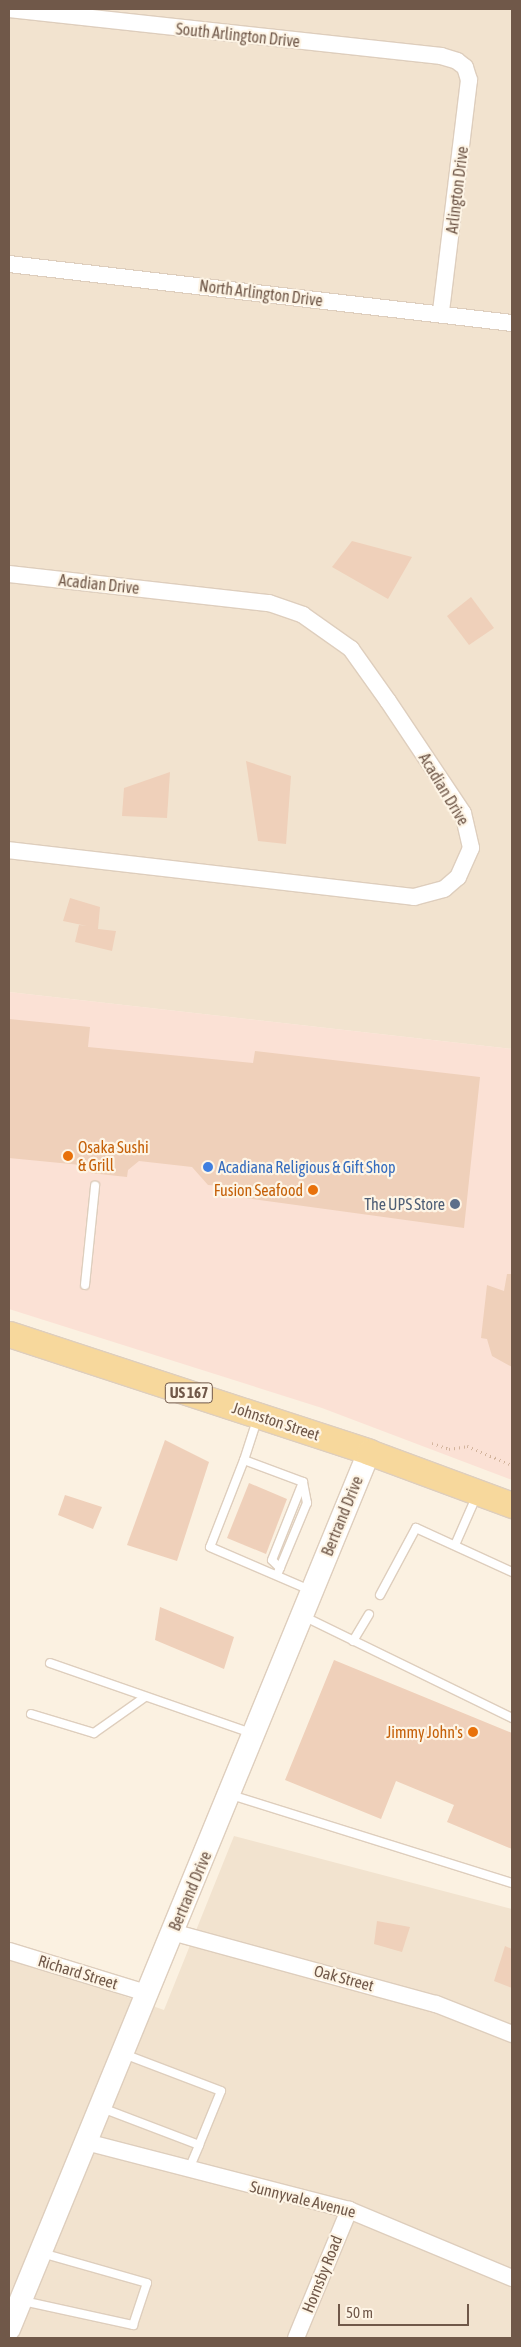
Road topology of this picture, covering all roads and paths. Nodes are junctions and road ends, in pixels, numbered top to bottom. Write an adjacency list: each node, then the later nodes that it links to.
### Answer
1 (9, 9): 2 (street, South Arlington Drive)
2 (465, 67): 4 (street, Arlington Drive)
3 (9, 264): 4 (street, North Arlington Drive)
4 (441, 314): 5 (street, North Arlington Drive)
5 (512, 323)
6 (9, 574): 7 (street, Acadian Drive)
7 (9, 850)
8 (95, 1186): 9 (lane)
9 (85, 1285)
10 (9, 1334): 11 (main road, Johnston Street / US 167)
11 (258, 1415): 13 (main road, Johnston Street / US 167); 14 (lane)
12 (432, 1443): 15 (path)
13 (369, 1452): 17 (main road, Johnston Street / US 167); 22 (main road, Bertrand Drive)
14 (244, 1460): 16 (lane); 20 (lane)
15 (512, 1465)
16 (303, 1482): 20 (lane); 20 (lane)
17 (479, 1492): 18 (main road, Johnston Street / US 167); 19 (lane)
18 (512, 1505)
19 (455, 1545): 21 (lane); 23 (lane)
20 (279, 1572): 22 (lane)
21 (512, 1572)
22 (312, 1590): 25 (main road, Bertrand Drive)
23 (380, 1595)
24 (369, 1614): 26 (lane)
25 (302, 1616): 26 (lane); 31 (main road, Bertrand Drive)
26 (352, 1641): 30 (lane)
27 (50, 1663): 28 (lane)
28 (145, 1696): 29 (lane); 31 (lane)
29 (31, 1714)
30 (512, 1718)
31 (253, 1734): 32 (main road, Bertrand Drive)
32 (231, 1795): 33 (lane); 34 (main road, Bertrand Drive)
33 (512, 1883)
34 (172, 1932): 36 (main road, Bertrand Drive); 37 (street, Oak Street)
35 (9, 1951): 36 (street, Richard Street)
36 (146, 1994): 38 (main road, Bertrand Drive)
37 (512, 2034)
38 (122, 2053): 39 (main road, Bertrand Drive); 41 (lane)
39 (100, 2107): 40 (main road, Bertrand Drive); 41 (lane)
40 (86, 2142): 42 (street, Sunnyvale Avenue); 44 (main road, Bertrand Drive)
41 (199, 2145): 42 (lane)
42 (189, 2170): 43 (street, Sunnyvale Avenue)
43 (349, 2210): 45 (street, Sunnyvale Avenue); 48 (street, Hornsby Road)
44 (40, 2252): 46 (main road, Bertrand Drive); 46 (lane)
45 (512, 2278)
46 (21, 2300): 47 (main road, Bertrand Drive)
47 (9, 2330)
48 (296, 2338)

